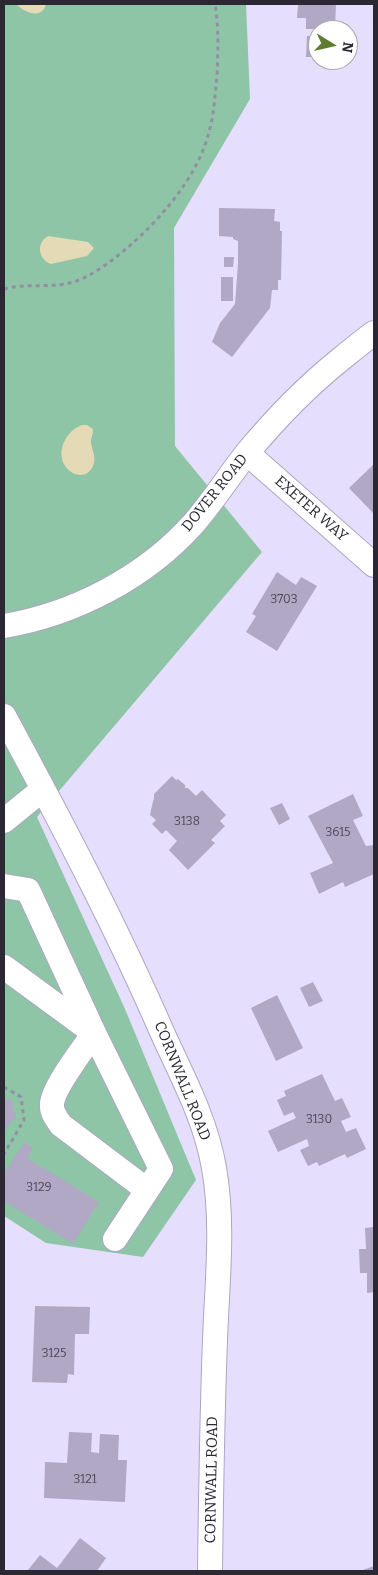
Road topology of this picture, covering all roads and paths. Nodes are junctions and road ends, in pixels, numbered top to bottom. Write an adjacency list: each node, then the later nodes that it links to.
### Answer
1 (215, 4): 2 (path)
2 (4, 289)
3 (374, 333): 4 (street, DOVER ROAD)
4 (247, 453): 5 (street, EXETER WAY); 6 (street, DOVER ROAD)
5 (374, 565)
6 (4, 626)
7 (4, 716): 8 (street, CORNWALL ROAD)
8 (43, 789): 9 (street); 17 (street, CORNWALL ROAD)
9 (4, 821)
10 (4, 886): 12 (street)
11 (4, 967): 12 (street)
12 (94, 1032): 15 (street); 15 (street)
13 (4, 1087): 14 (path)
14 (4, 1154)
15 (147, 1190): 16 (street)
16 (115, 1238)
17 (210, 1571)

